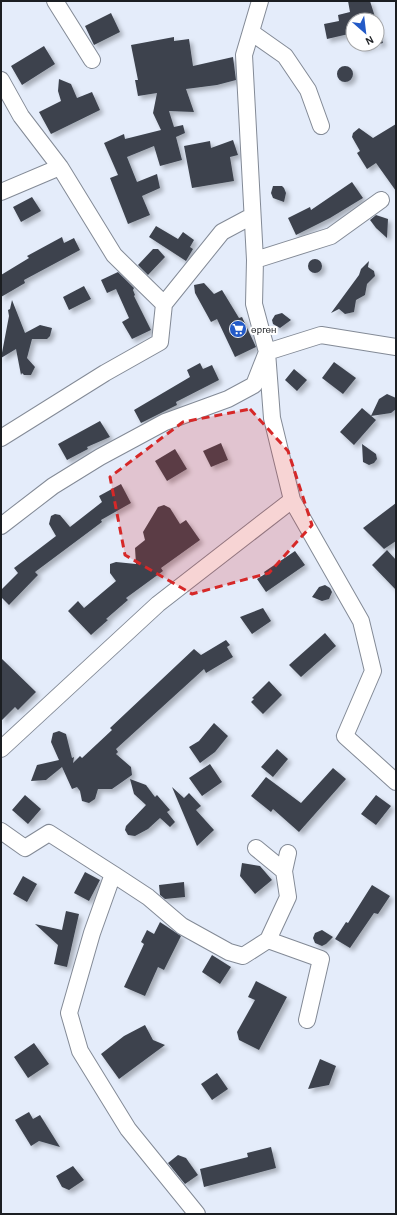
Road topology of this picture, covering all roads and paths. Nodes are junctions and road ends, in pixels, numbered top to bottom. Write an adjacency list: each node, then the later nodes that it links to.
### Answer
1 (55, 1): 4 (street)
2 (260, 1): 3 (street)
3 (251, 32): 6 (street); 10 (street)
4 (92, 60)
5 (1, 80): 7 (street)
6 (321, 126)
7 (60, 166): 8 (street); 12 (street)
8 (1, 192)
9 (381, 200): 11 (street)
10 (252, 216): 11 (street); 12 (street)
11 (255, 260): 14 (street)
12 (164, 304): 15 (street)
13 (396, 347): 14 (street)
14 (267, 352): 16 (street); 17 (street)
15 (1, 438)
16 (292, 500): 18 (street); 19 (street)
17 (1, 526)
18 (1, 749)
19 (396, 782)
20 (1, 831): 24 (street)
21 (256, 848): 23 (street)
22 (288, 853): 23 (street)
23 (284, 870): 25 (street)
24 (113, 874): 25 (street); 27 (street)
25 (268, 940): 26 (street)
26 (307, 1020)
27 (197, 1214)

